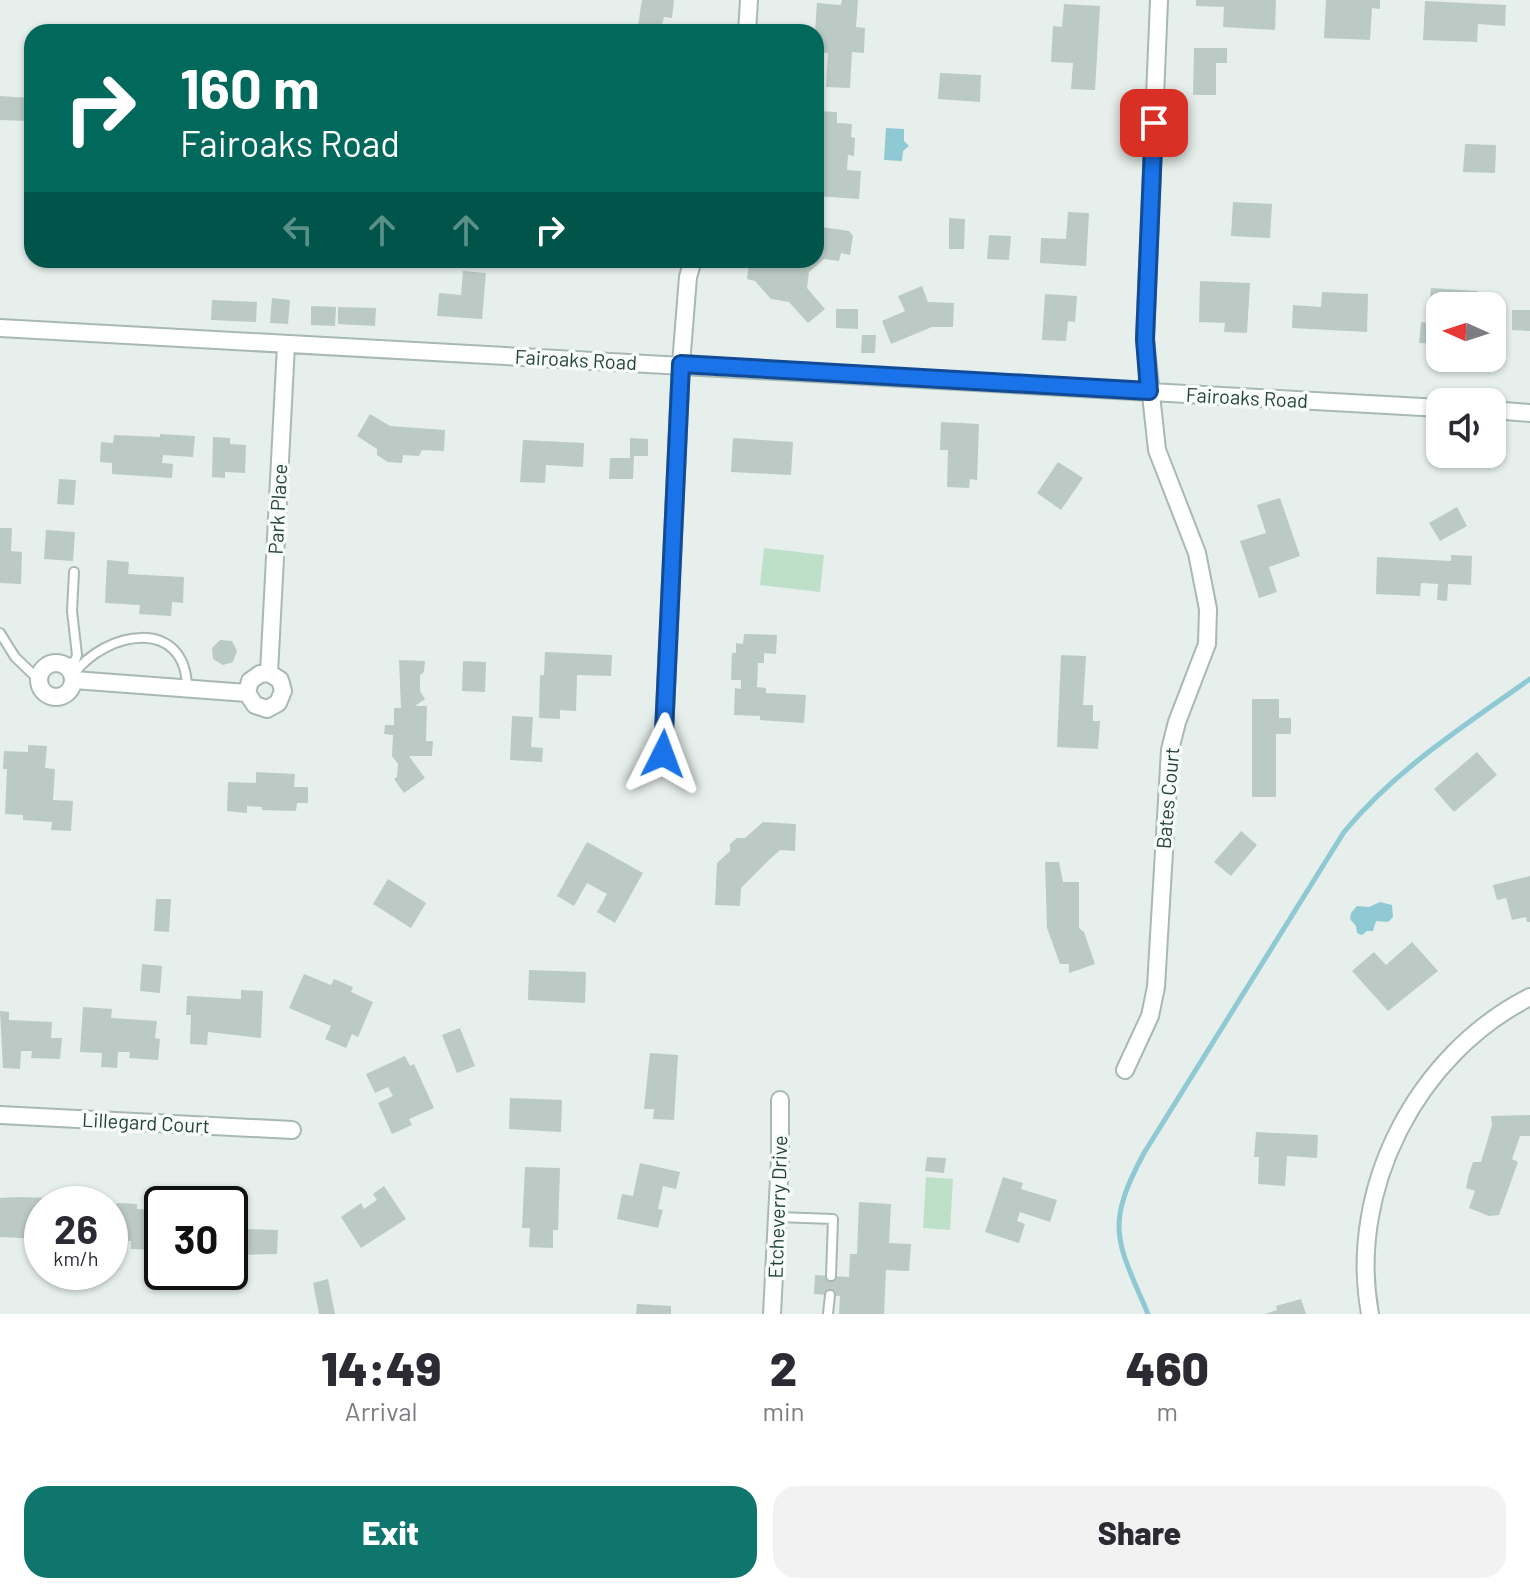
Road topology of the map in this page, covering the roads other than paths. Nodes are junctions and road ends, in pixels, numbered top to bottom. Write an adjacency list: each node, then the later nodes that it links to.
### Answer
1 (749, 0): 3 (street)
2 (1159, 0): 8 (street, Bates Court)
3 (748, 24)
4 (691, 268): 7 (street)
5 (0, 328): 6 (street, Fairoaks Road)
6 (286, 345): 7 (street, Fairoaks Road); 15 (street, Park Place)
7 (681, 364): 8 (street, Fairoaks Road); 19 (street)
8 (1149, 391): 9 (street, Fairoaks Road); 21 (street, Bates Court)
9 (1426, 407)
10 (1506, 411): 11 (street)
11 (1530, 413)
12 (74, 572): 14 (lane)
13 (0, 633): 16 (lane)
14 (71, 673): 16 (street); 16 (street, Park Place); 17 (street, Park Place); 17 (lane)
15 (269, 673): 18 (street); 18 (street, Park Place)
16 (39, 680)
17 (187, 688): 18 (street, Park Place)
18 (247, 693)
19 (663, 754)
20 (1530, 997): 31 (street)
21 (1125, 1070)
22 (780, 1100): 25 (street, Etcheverry Drive)
23 (0, 1115): 24 (street, Lillegard Court)
24 (292, 1130)
25 (777, 1217): 26 (lane); 28 (street, Etcheverry Drive)
26 (831, 1276)
27 (830, 1295): 30 (lane)
28 (772, 1314): 29 (lane)
29 (779, 1314)
30 (828, 1314)
31 (1370, 1314)

